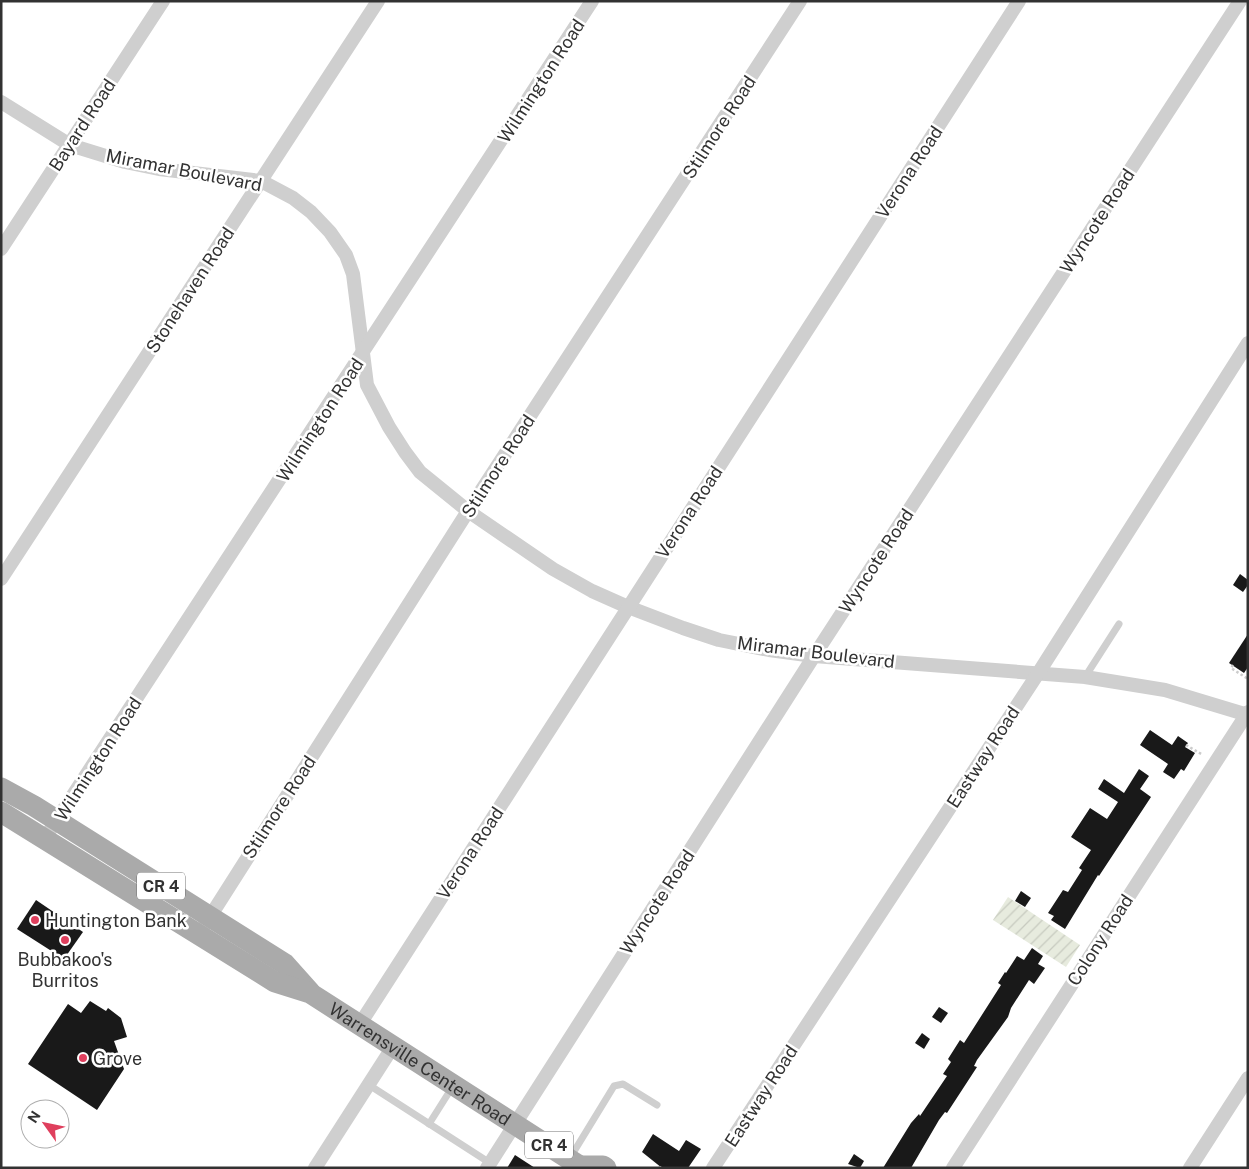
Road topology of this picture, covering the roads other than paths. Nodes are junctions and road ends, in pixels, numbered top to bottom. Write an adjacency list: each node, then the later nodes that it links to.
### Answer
1 (163, 1): 8 (street, Bayard Road)
2 (378, 1): 9 (street, Stonehaven Road)
3 (592, 1): 12 (street, Wilmington Road)
4 (800, 1): 13 (street, Stilmore Road)
5 (1019, 1): 15 (street, Verona Road)
6 (1240, 1): 17 (street, Wyncote Road)
7 (1, 102): 8 (street, Miramar Boulevard)
8 (70, 145): 9 (street, Miramar Boulevard); 10 (street, Bayard Road)
9 (261, 182): 12 (street, Miramar Boulevard); 14 (street, Stonehaven Road)
10 (1, 249)
11 (1248, 343): 18 (street, Eastway Road)
12 (362, 356): 13 (street, Miramar Boulevard); 23 (street, Wilmington Road)
13 (468, 511): 15 (street, Miramar Boulevard); 24 (street, Stilmore Road)
14 (1, 579)
15 (628, 607): 17 (street, Miramar Boulevard); 25 (street, Verona Road)
16 (1119, 624): 19 (lane)
17 (814, 656): 18 (street, Miramar Boulevard); 31 (street, Wyncote Road)
18 (1038, 672): 19 (street, Miramar Boulevard); 37 (street, Eastway Road)
19 (1085, 677): 20 (street, Miramar Boulevard)
20 (1247, 714): 38 (street, Colony Road)
21 (1, 788): 23 (main road, Warrensville Center Road / CR 4)
22 (1, 812): 23 (main road, Warrensville Center Road / CR 4)
23 (51, 829): 24 (main road, Warrensville Center Road / CR 4)
24 (204, 925): 25 (main road, Warrensville Center Road / CR 4)
25 (360, 1024): 26 (main road, Warrensville Center Road / CR 4)
26 (394, 1045): 28 (main road, Warrensville Center Road / CR 4); 29 (street)
27 (1248, 1078): 39 (street)
28 (454, 1084): 31 (main road, Warrensville Center Road / CR 4); 32 (lane)
29 (369, 1085): 32 (lane); 35 (street)
30 (657, 1105): 33 (lane)
31 (516, 1123): 33 (main road, Warrensville Center Road / CR 4); 34 (street, Wyncote Road)
32 (429, 1124): 34 (lane)
33 (579, 1164): 36 (main road, Warrensville Center Road / CR 4)
34 (488, 1165)
35 (315, 1168)
36 (606, 1168)
37 (713, 1168)
38 (953, 1168)
39 (1190, 1168)

